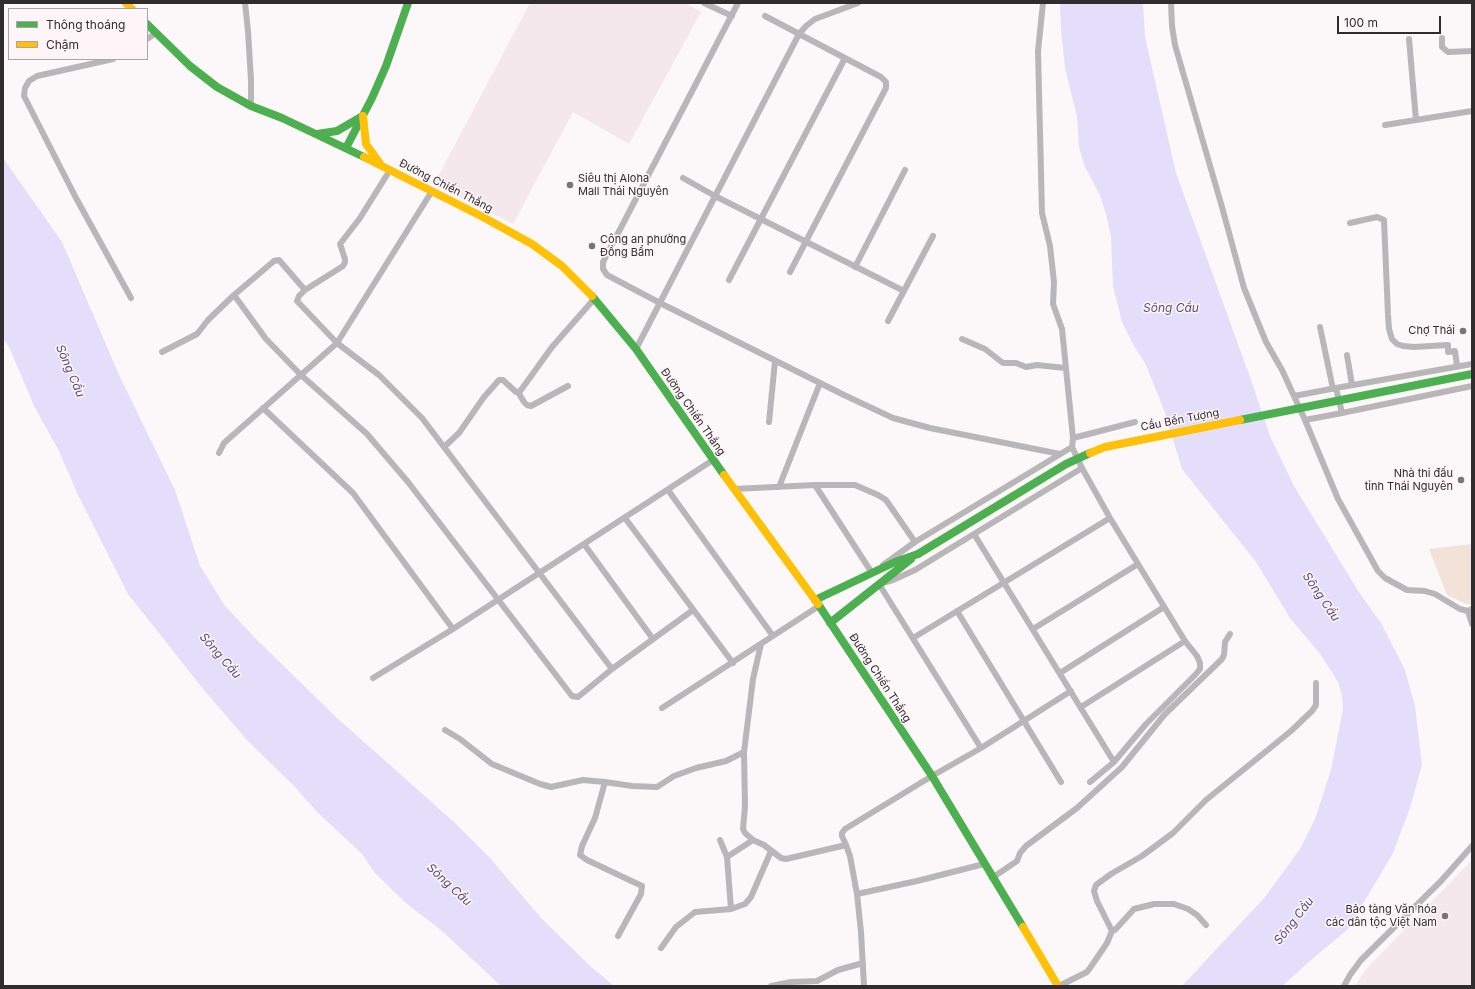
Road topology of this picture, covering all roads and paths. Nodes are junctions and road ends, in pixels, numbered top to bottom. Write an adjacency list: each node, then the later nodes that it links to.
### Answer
1 (244, 3): 19 (street)
2 (408, 3): 21 (main road)
3 (704, 3): 8 (street)
4 (738, 3): 8 (street)
5 (858, 3): 12 (street)
6 (1043, 3): 55 (street)
7 (1171, 3): 64 (street)
8 (732, 16): 44 (street)
9 (765, 16): 12 (street)
10 (148, 25): 11 (main road, Đường Chiến Thắng)
11 (156, 33): 13 (street); 19 (main road, Đường Chiến Thắng)
12 (799, 34): 17 (street); 31 (street)
13 (148, 38)
14 (1409, 38): 22 (street)
15 (1442, 38): 16 (street)
16 (1472, 50)
17 (845, 58): 32 (street); 35 (street)
18 (109, 60): 42 (street)
19 (251, 106): 24 (main road, Đường Chiến Thắng)
20 (1472, 111): 22 (street)
21 (363, 115): 24 (main road); 25 (main road); 26 (main road)
22 (1416, 120): 23 (street)
23 (1384, 124)
24 (317, 134): 25 (main road, Đường Chiến Thắng)
25 (346, 148): 26 (main road, Đường Chiến Thắng)
26 (382, 166): 27 (main road, Đường Chiến Thắng)
27 (390, 170): 30 (main road, Đường Chiến Thắng); 39 (street)
28 (905, 170): 36 (street)
29 (684, 178): 31 (street)
30 (432, 191): 43 (main road, Đường Chiến Thắng); 48 (street)
31 (715, 196): 32 (street); 44 (street)
32 (761, 219): 35 (street); 38 (street)
33 (1350, 223): 54 (street)
34 (933, 236): 40 (street)
35 (806, 242): 36 (street); 37 (street)
36 (855, 267): 40 (street)
37 (790, 272)
38 (729, 280)
39 (305, 290): 41 (street); 48 (street)
40 (904, 291): 45 (street)
41 (234, 295): 50 (street); 57 (street)
42 (131, 298)
43 (595, 298): 49 (main road, Đường Chiến Thắng); 63 (street)
44 (660, 303): 49 (street); 52 (street)
45 (888, 321)
46 (1320, 327): 62 (street)
47 (962, 339): 55 (street)
48 (337, 343): 57 (street); 71 (street)
49 (636, 349): 75 (main road, Đường Chiến Thắng)
50 (162, 352)
51 (1347, 355): 59 (street)
52 (775, 361): 58 (street); 68 (street)
53 (1472, 364): 54 (street)
54 (1457, 366): 59 (street)
55 (1065, 368): 70 (street)
56 (1472, 374): 86 (main road, Cầu Bến Tượng, bridge)
57 (301, 375): 65 (street); 92 (street)
58 (820, 383): 74 (street); 78 (street)
59 (1352, 385): 62 (street)
60 (568, 386): 63 (street)
61 (1472, 386): 66 (street)
62 (1334, 388): 64 (street); 66 (street)
63 (518, 392): 71 (street)
64 (1294, 396): 67 (street)
65 (263, 408): 73 (street); 100 (street)
66 (1342, 413): 67 (street)
67 (1305, 420): 96 (street)
68 (769, 422)
69 (1136, 422): 70 (street)
70 (1073, 438): 72 (street)
71 (444, 447): 88 (street)
72 (1072, 447): 74 (street); 76 (street)
73 (219, 453)
74 (1060, 454): 84 (street)
75 (713, 460): 79 (main road, Đường Chiến Thắng); 80 (street)
76 (1082, 468): 82 (street); 83 (street)
77 (815, 485): 78 (street); 84 (street); 89 (street)
78 (778, 487): 79 (street)
79 (734, 489): 93 (main road, Đường Chiến Thắng)
80 (668, 490): 81 (street); 103 (street)
81 (625, 518): 85 (street); 95 (street)
82 (1110, 518): 87 (street); 90 (street)
83 (974, 534): 90 (street); 91 (street)
84 (915, 542): 89 (street)
85 (584, 544): 88 (street); 105 (street)
86 (918, 554): 89 (main road); 91 (main road)
87 (1138, 564): 94 (street); 101 (street)
88 (539, 573): 92 (street); 109 (street)
89 (872, 573): 93 (main road)
90 (1004, 582): 97 (street); 101 (street)
91 (879, 584): 98 (main road); 104 (street)
92 (498, 600): 100 (street); 109 (street)
93 (817, 603): 98 (main road, Đường Chiến Thắng); 103 (street)
94 (1164, 607): 106 (street); 110 (street)
95 (693, 610): 105 (street); 108 (street)
96 (1470, 610): 99 (street)
97 (957, 611): 104 (street); 116 (street)
98 (830, 623): 121 (main road, Đường Chiến Thắng)
99 (1472, 624)
100 (453, 629): 111 (street)
101 (1033, 629): 110 (street)
102 (1230, 634): 132 (street)
103 (773, 636): 107 (street)
104 (913, 638): 118 (street)
105 (653, 639): 109 (street)
106 (1185, 641): 114 (street); 120 (street)
107 (761, 644): 108 (street); 119 (street)
108 (733, 663): 115 (street)
109 (612, 669)
110 (1060, 673): 113 (street)
111 (373, 678)
112 (1316, 683): 136 (street)
113 (1071, 691): 114 (street); 116 (street)
114 (1081, 707): 120 (street)
115 (662, 708)
116 (1025, 721): 118 (street); 123 (street)
117 (445, 730): 122 (street)
118 (981, 748): 121 (street)
119 (744, 752): 122 (street); 126 (street)
120 (1114, 762): 124 (street)
121 (932, 776): 127 (street); 131 (main road, Đường Chiến Thắng)
122 (605, 782): 137 (street)
123 (1061, 782)
124 (1090, 782)
125 (720, 840): 130 (street)
126 (752, 840): 129 (street); 130 (street)
127 (846, 845): 129 (street); 133 (street)
128 (1472, 846): 143 (street)
129 (772, 851): 134 (street)
130 (727, 858): 134 (street)
131 (984, 864): 132 (main road, Đường Chiến Thắng); 133 (street)
132 (992, 878): 140 (main road, Đường Chiến Thắng)
133 (858, 894): 139 (street)
134 (731, 909): 138 (street)
135 (1206, 925): 136 (street)
136 (1112, 931): 140 (street)
137 (618, 936)
138 (661, 948)
139 (863, 963): 141 (street); 142 (street)
140 (1056, 985)
141 (771, 986)
142 (864, 986)
143 (1344, 986)

